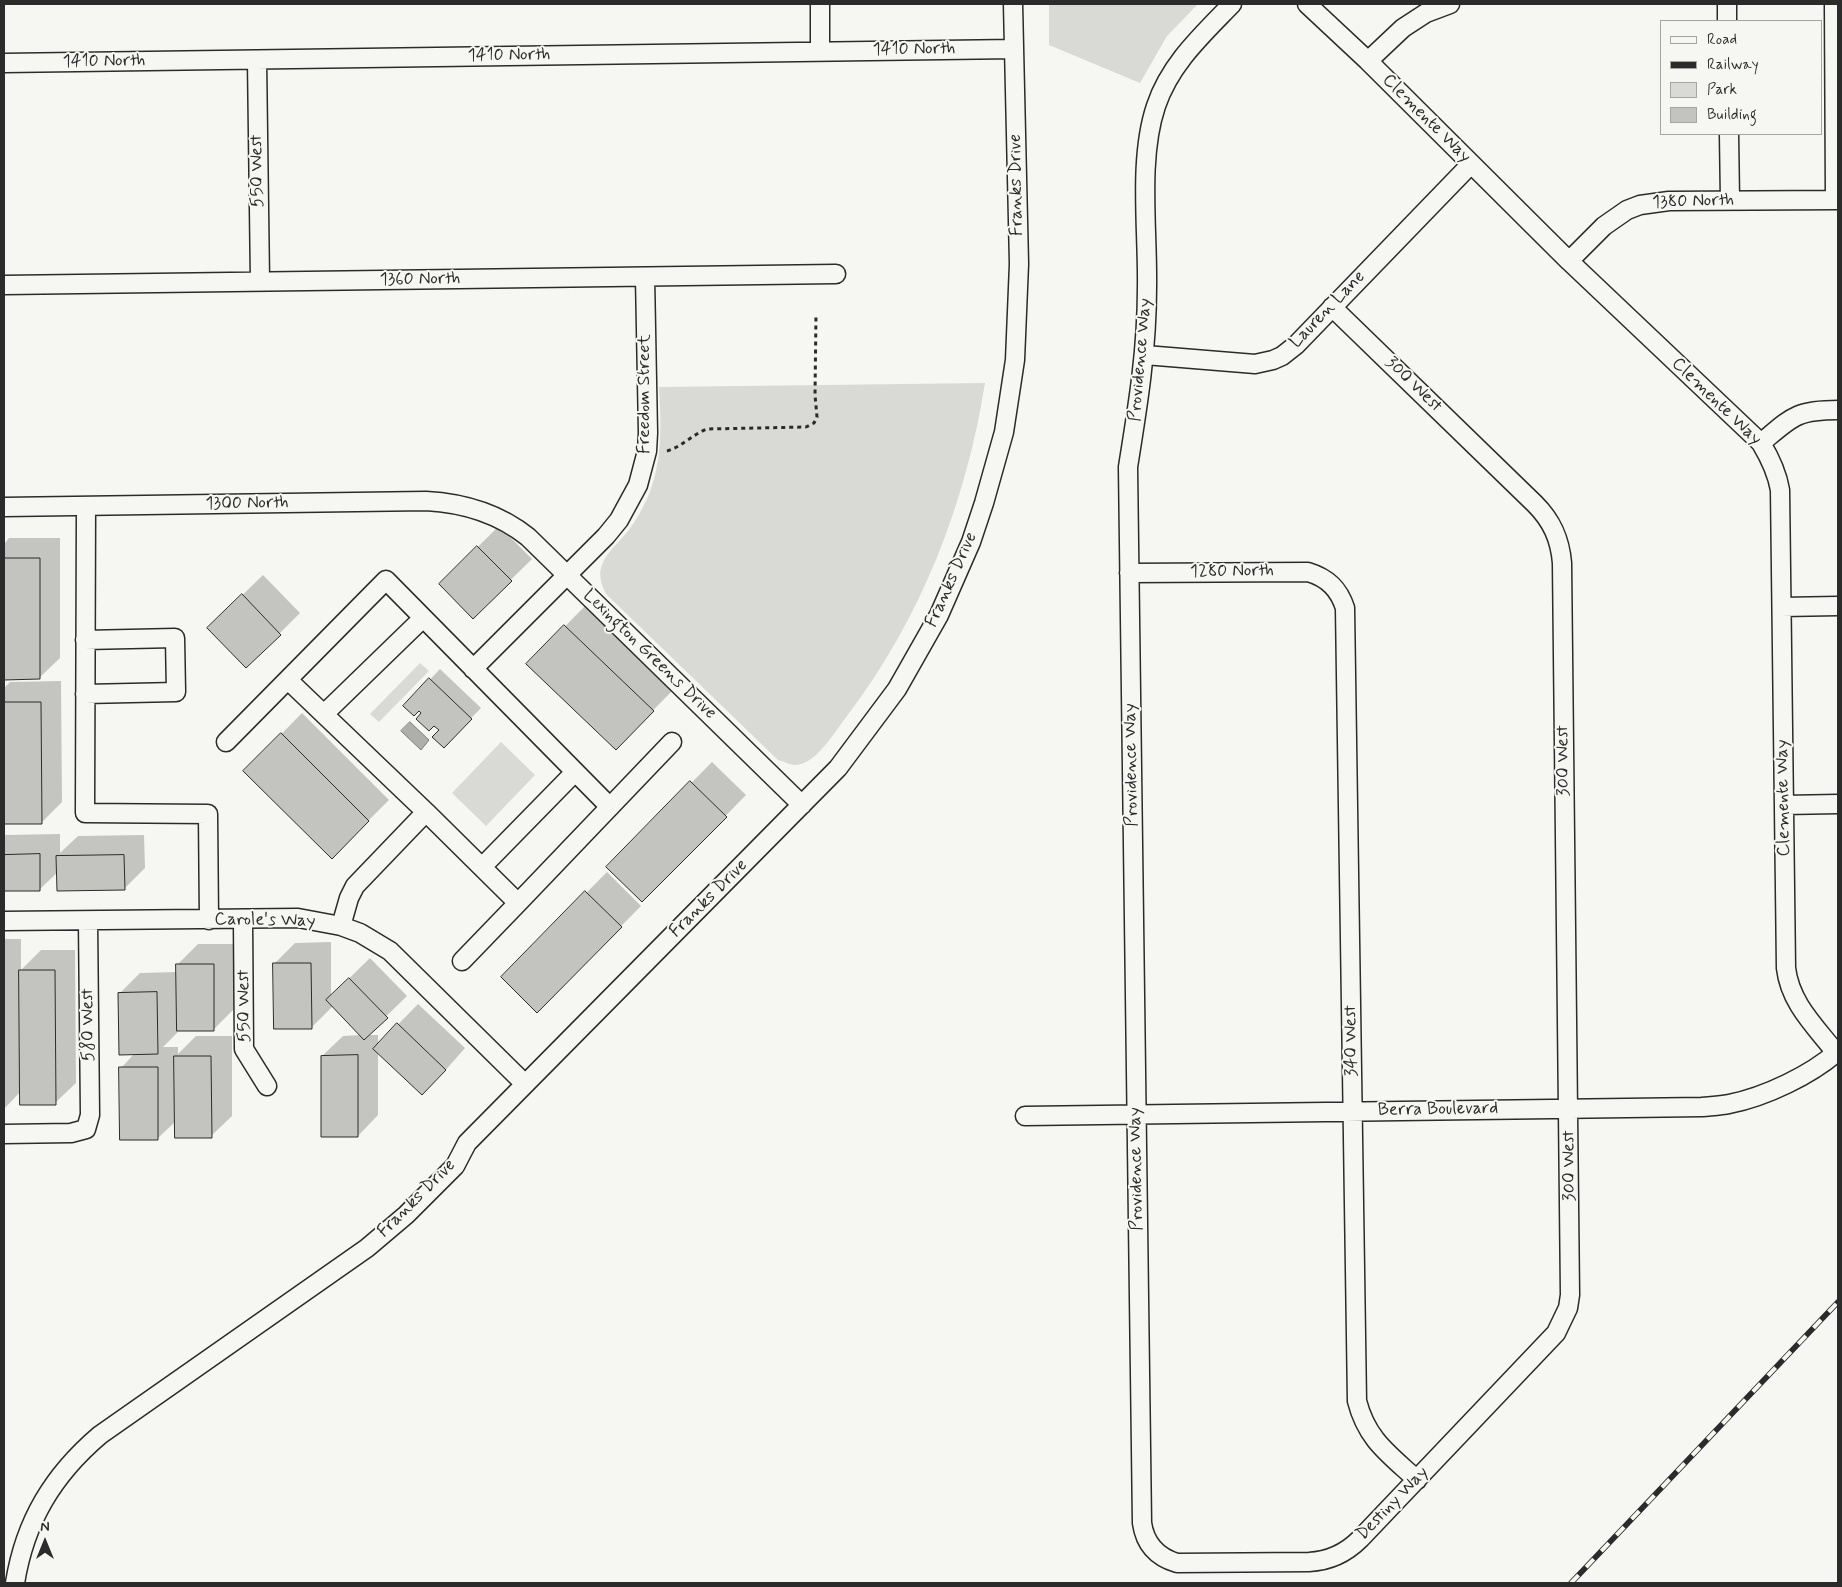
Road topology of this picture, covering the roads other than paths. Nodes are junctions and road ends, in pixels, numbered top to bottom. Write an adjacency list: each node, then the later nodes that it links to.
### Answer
1 (820, 4): 10 (street)
2 (1014, 4): 9 (street, Franks Drive)
3 (1232, 4): 24 (street, Providence Way)
4 (1308, 4): 12 (street, Clemente Way)
5 (1450, 4): 12 (street)
6 (1727, 4): 8 (street)
7 (1834, 4): 17 (street)
8 (1727, 20)
9 (1014, 49): 10 (street, 1410 North); 45 (street, Franks Drive)
10 (820, 51): 11 (street, 1410 North)
11 (257, 60): 13 (street, 1410 North); 21 (street, 550 West)
12 (1368, 61): 15 (street, Clemente Way)
13 (4, 64)
14 (1729, 135): 16 (street)
15 (1471, 164): 18 (street, Clemente Way); 23 (street, Lauren Lane)
16 (1730, 200): 17 (street, 1380 North); 18 (street, 1380 North)
17 (1837, 200)
18 (1569, 261): 26 (street, Clemente Way)
19 (836, 274): 20 (street, 1360 North)
20 (644, 277): 21 (street, 1360 North); 31 (street, Freedom Street)
21 (260, 282): 22 (street, 1360 North)
22 (4, 285)
23 (1332, 307): 24 (street, Lauren Lane); 60 (street, 300 West)
24 (1145, 355): 30 (street, Providence Way)
25 (1838, 410): 26 (street)
26 (1761, 443): 34 (street, Clemente Way)
27 (86, 506): 28 (street, 1300 North); 29 (street, 1300 North); 36 (street)
28 (4, 507)
29 (489, 513): 31 (street, Lexington Greens Drive)
30 (1129, 573): 32 (street, 1280 North); 62 (street, Providence Way)
31 (567, 574): 37 (street, Freedom Street); 45 (street, Lexington Greens Drive)
32 (1331, 584): 61 (street, 340 West)
33 (1838, 606): 34 (street)
34 (1782, 607): 46 (street, Clemente Way)
35 (423, 618): 37 (street); 38 (street); 40 (street)
36 (85, 640): 39 (street); 39 (street)
37 (473, 669): 43 (street)
38 (288, 680): 40 (street); 41 (street)
39 (85, 694): 51 (street)
40 (324, 714): 48 (street)
41 (226, 742)
42 (672, 742): 47 (street)
43 (575, 772): 47 (street); 49 (street)
44 (1838, 804): 46 (street)
45 (802, 805): 58 (street, Franks Drive)
46 (1784, 805): 57 (street, Clemente Way)
47 (610, 807): 50 (street)
48 (426, 812): 49 (street); 55 (street)
49 (482, 867): 50 (street)
50 (518, 903): 56 (street)
51 (209, 920): 52 (street, Carole's Way); 54 (street, Carole's Way)
52 (243, 920): 55 (street, Carole's Way); 59 (street, 550 West)
53 (4, 921): 54 (street, Carole's Way)
54 (88, 921): 64 (street, 580 West)
55 (341, 926): 58 (street, Carole's Way)
56 (462, 961)
57 (1837, 1052): 60 (street, Berra Boulevard)
58 (525, 1084): 68 (street, Franks Drive)
59 (267, 1086)
60 (1569, 1108): 61 (street, Berra Boulevard); 65 (street, 300 West)
61 (1353, 1111): 62 (street, Berra Boulevard); 66 (street, 340 West)
62 (1137, 1114): 63 (street, Berra Boulevard); 67 (street, Providence Way)
63 (1025, 1116)
64 (4, 1134)
65 (1568, 1308): 66 (street, Destiny Way)
66 (1417, 1480): 67 (street, Destiny Way)
67 (1154, 1551)
68 (15, 1583)

